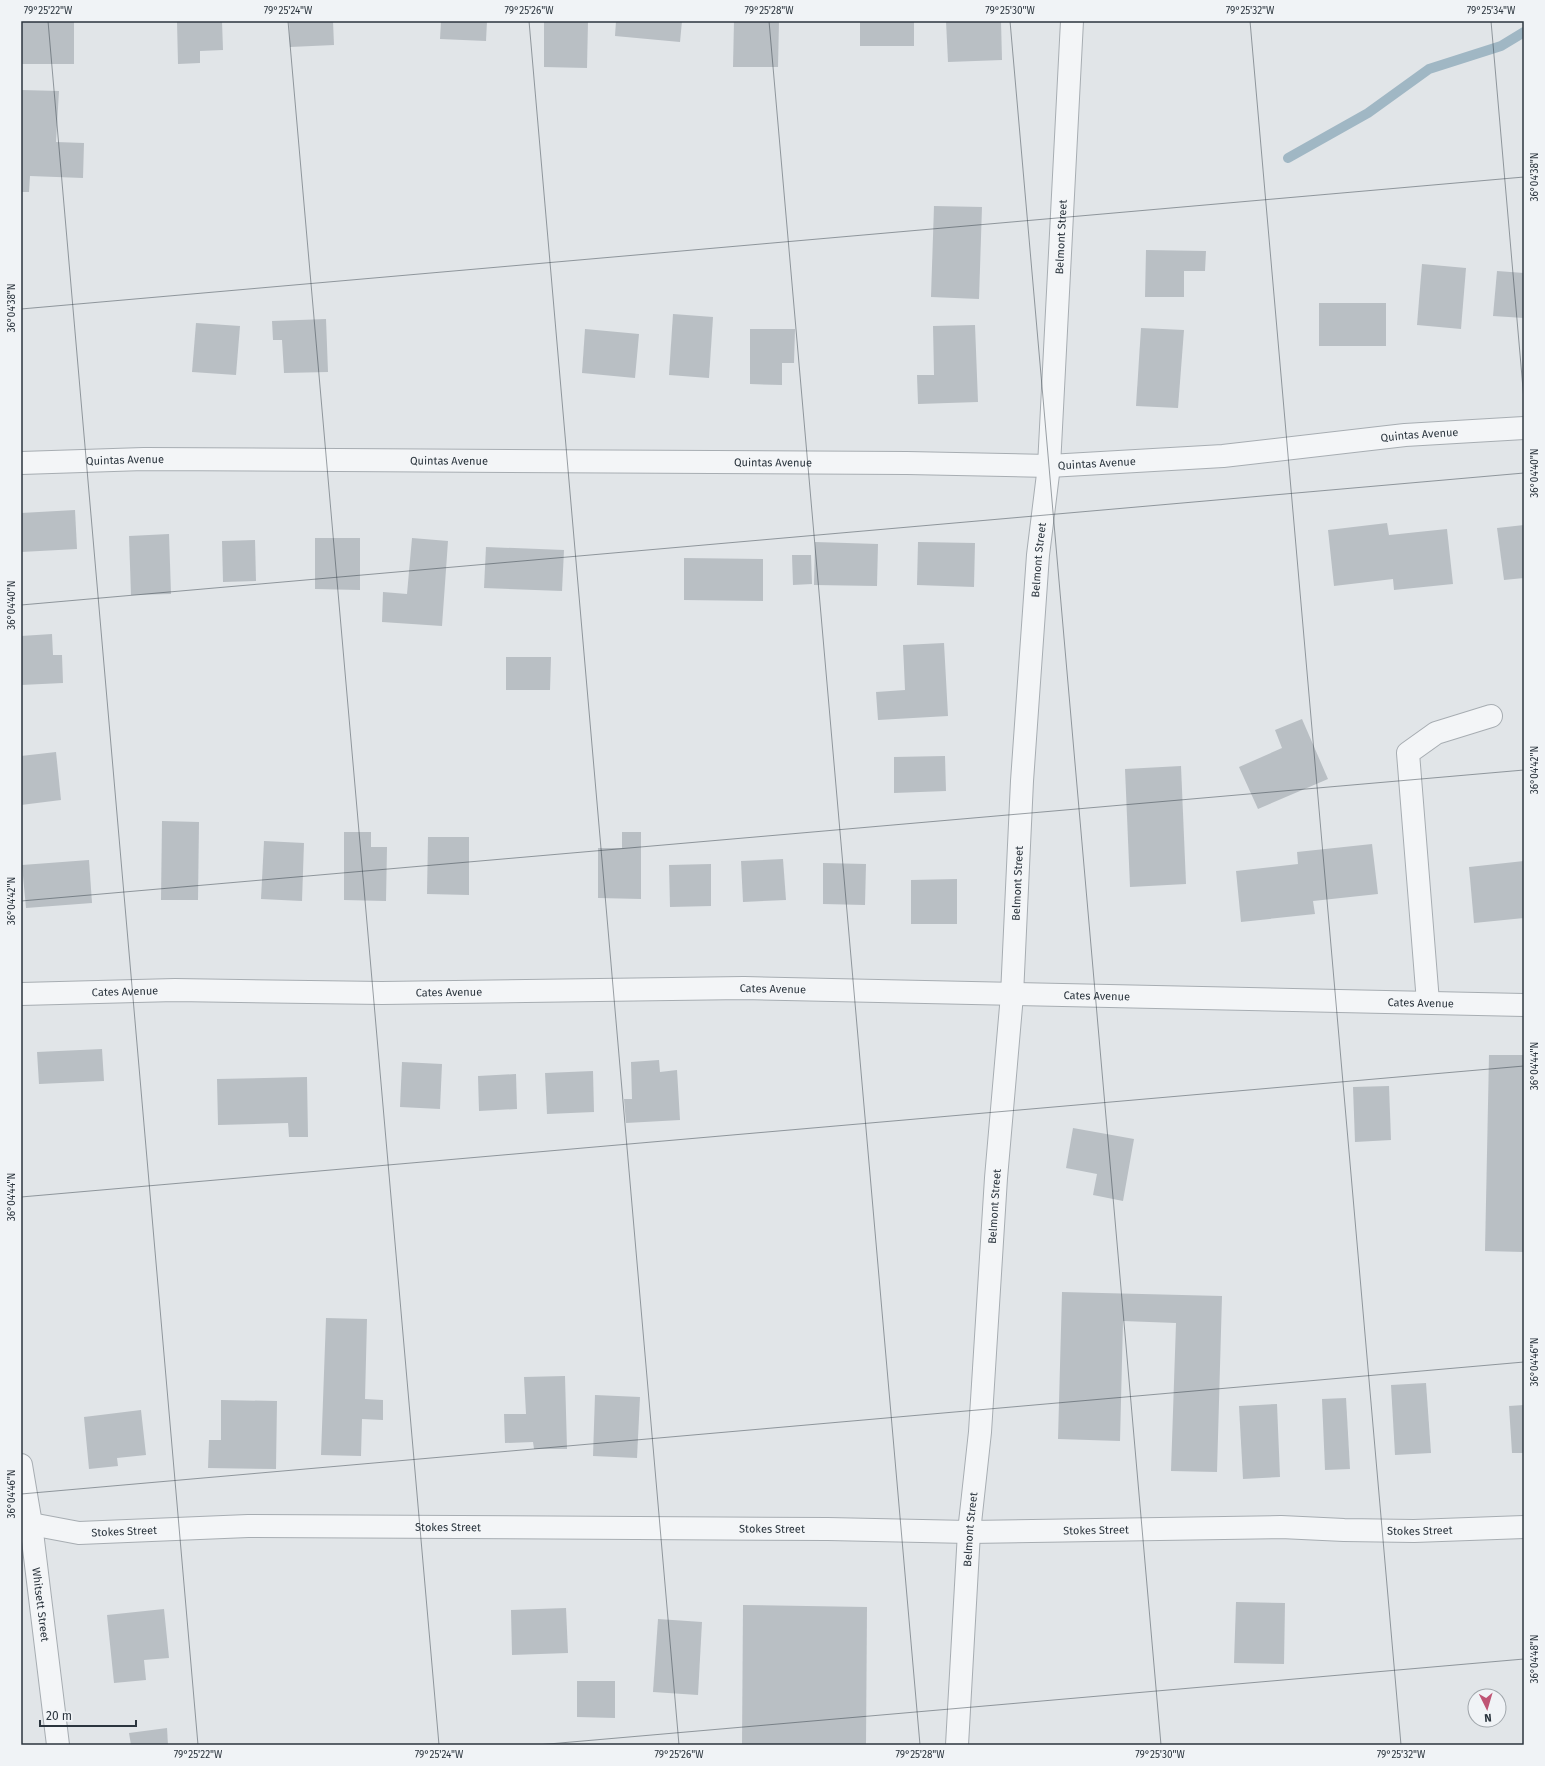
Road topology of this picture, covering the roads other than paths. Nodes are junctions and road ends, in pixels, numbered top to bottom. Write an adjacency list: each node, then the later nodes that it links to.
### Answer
1 (1072, 21): 4 (street, Belmont Street)
2 (1524, 428): 4 (street, Quintas Avenue)
3 (21, 464): 4 (street, Quintas Avenue)
4 (1050, 466): 7 (street, Belmont Street)
5 (1491, 716): 8 (street)
6 (21, 994): 7 (street, Cates Avenue)
7 (1012, 995): 8 (street, Cates Avenue); 13 (street, Belmont Street)
8 (1428, 1002): 9 (street, Cates Avenue)
9 (1524, 1005)
10 (21, 1465): 11 (street, Whitsett Street)
11 (26, 1524): 13 (street, Stokes Street); 14 (street, Whitsett Street)
12 (1524, 1527): 13 (street, Stokes Street)
13 (969, 1532): 15 (street, Belmont Street)
14 (58, 1745)
15 (957, 1745)

